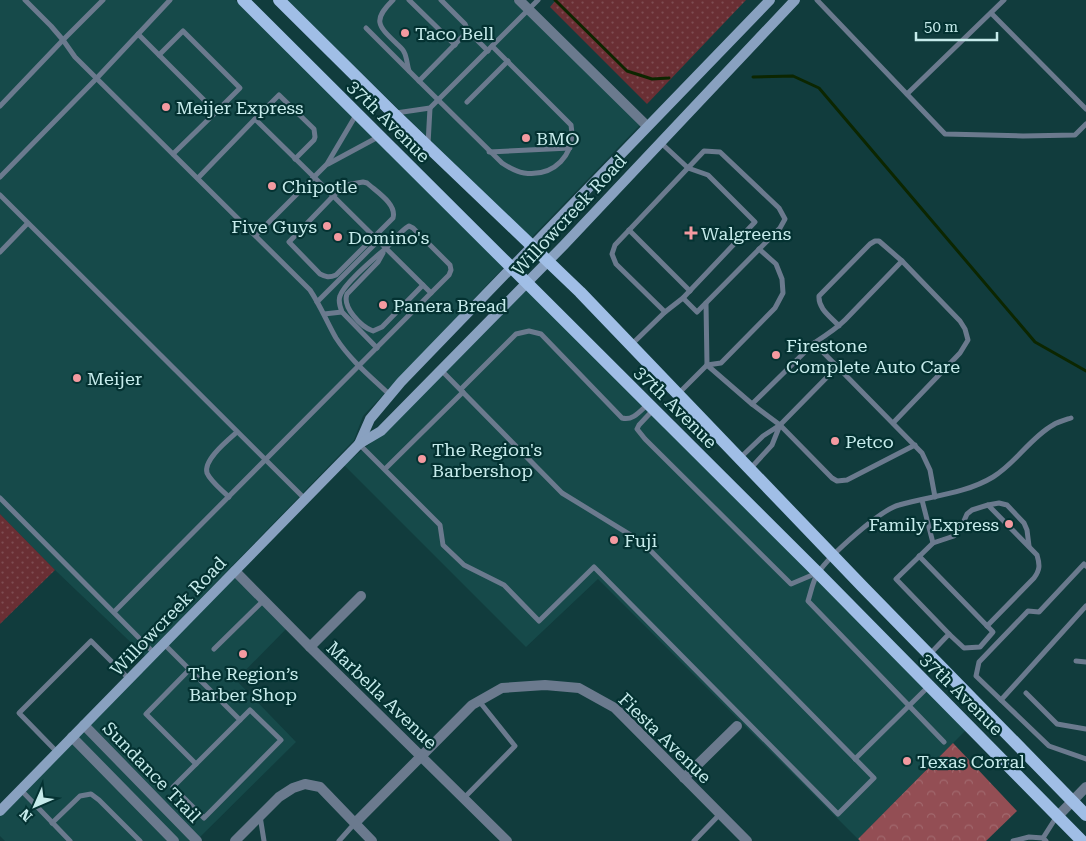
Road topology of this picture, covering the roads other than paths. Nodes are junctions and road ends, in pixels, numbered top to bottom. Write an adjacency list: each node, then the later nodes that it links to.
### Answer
1 (26, 0): 20 (lane)
2 (103, 0): 20 (lane)
3 (244, 0): 36 (main road, 37th Avenue)
4 (279, 0): 37 (main road, 37th Avenue)
5 (393, 0): 26 (lane)
6 (409, 0): 21 (lane)
7 (441, 0): 18 (lane)
8 (520, 0): 15 (street)
9 (538, 0): 15 (lane)
10 (770, 0): 40 (main road, Willowcreek Road)
11 (795, 0): 42 (main road, Willowcreek Road)
12 (816, 0): 29 (lane)
13 (1004, 0): 16 (lane)
14 (171, 1): 19 (lane)
15 (529, 9): 22 (lane); 40 (street)
16 (991, 13): 29 (lane); 34 (lane)
17 (366, 28): 26 (lane)
18 (468, 31): 21 (lane); 23 (lane)
19 (138, 34): 24 (lane); 27 (lane)
20 (63, 40): 27 (lane); 32 (lane)
21 (454, 45): 28 (lane)
22 (492, 46): 23 (lane); 25 (lane)
23 (488, 51): 30 (lane)
24 (159, 55): 35 (lane); 35 (lane)
25 (508, 61): 31 (lane); 44 (lane)
26 (409, 71): 28 (lane)
27 (96, 79): 46 (lane); 50 (lane)
28 (419, 81): 30 (lane)
29 (907, 94): 39 (lane)
30 (438, 100): 33 (lane); 45 (lane)
31 (467, 102)
32 (0, 106)
33 (430, 108): 37 (lane); 43 (lane)
34 (1086, 109)
35 (216, 112): 46 (lane)
36 (357, 113): 41 (main road, 37th Avenue); 48 (lane)
37 (394, 114): 43 (main road, 37th Avenue)
38 (255, 120): 47 (lane); 47 (lane); 52 (lane)
39 (1086, 124)
40 (647, 126): 59 (main road, Willowcreek Road)
41 (380, 136): 48 (lane); 65 (main road, 37th Avenue)
42 (660, 142): 49 (lane); 63 (main road, Willowcreek Road)
43 (428, 145): 59 (main road, 37th Avenue)
44 (570, 148): 45 (lane); 45 (lane)
45 (489, 152)
46 (173, 154): 52 (lane)
47 (295, 159): 51 (lane)
48 (327, 164): 51 (lane)
49 (688, 168): 56 (lane); 61 (lane); 68 (lane)
50 (0, 177)
51 (314, 177): 54 (lane); 57 (lane)
52 (198, 178): 57 (lane)
53 (0, 195): 55 (lane)
54 (333, 195): 58 (lane); 58 (lane); 58 (lane)
55 (27, 224): 62 (lane); 92 (lane)
56 (629, 230): 68 (lane); 74 (lane)
57 (256, 235): 71 (lane)
58 (377, 239): 60 (lane); 71 (lane)
59 (532, 245): 63 (main road, 37th Avenue); 65 (main road, Willowcreek Road)
60 (386, 248): 67 (lane); 67 (lane); 69 (lane); 73 (lane)
61 (759, 249): 72 (lane); 80 (lane)
62 (0, 252)
63 (549, 261): 66 (main road, Willowcreek Road); 78 (main road, 37th Avenue)
64 (902, 261): 76 (lane); 76 (lane); 90 (lane)
65 (511, 267): 66 (main road, 37th Avenue); 86 (main road, Willowcreek Road)
66 (528, 283): 83 (main road, Willowcreek Road); 88 (main road, 37th Avenue)
67 (423, 285): 69 (lane)
68 (690, 291): 70 (lane)
69 (431, 293): 79 (lane)
70 (683, 298): 72 (lane); 74 (lane)
71 (318, 302): 75 (lane)
72 (706, 302): 80 (lane)
73 (342, 312): 75 (lane); 79 (lane)
74 (665, 312): 78 (lane)
75 (324, 314): 81 (lane)
76 (839, 326): 77 (lane)
77 (814, 343): 82 (lane); 87 (lane)
78 (631, 346): 85 (main road, 37th Avenue)
79 (377, 348): 81 (lane)
80 (707, 365): 85 (lane); 87 (lane)
81 (359, 367): 86 (lane); 96 (lane)
82 (837, 367): 90 (lane); 91 (lane)
83 (441, 370): 84 (lane); 93 (main road, Willowcreek Road)
84 (462, 391): 88 (lane); 97 (lane); 140 (lane)
85 (678, 394): 95 (main road, 37th Avenue)
86 (390, 395): 93 (main road, Willowcreek Road)
87 (752, 404): 91 (lane)
88 (651, 406): 111 (main road, 37th Avenue); 111 (lane)
89 (1071, 418): 100 (lane)
90 (893, 423): 94 (lane)
91 (780, 425): 94 (lane); 95 (lane); 98 (lane)
92 (237, 432): 96 (lane); 99 (lane)
93 (359, 444): 97 (lane); 102 (main road, Willowcreek Road)
94 (915, 445): 100 (lane)
95 (739, 459): 98 (main road, 37th Avenue)
96 (266, 460): 99 (lane); 102 (lane)
97 (385, 469): 140 (lane)
98 (750, 470): 108 (main road, 37th Avenue)
99 (229, 497): 115 (lane)
100 (935, 497): 103 (lane)
101 (0, 498): 115 (lane)
102 (305, 500): 110 (main road, Willowcreek Road)
103 (922, 500): 105 (lane); 108 (lane)
104 (988, 505): 105 (lane); 106 (lane); 106 (lane)
105 (933, 543): 107 (lane)
106 (1029, 547): 116 (lane)
107 (919, 556): 116 (lane); 117 (lane)
108 (833, 557): 111 (lane); 122 (main road, 37th Avenue)
109 (1086, 566): 129 (lane)
110 (235, 570): 113 (street, Marbella Avenue); 118 (main road, Willowcreek Road)
111 (818, 573): 127 (main road, 37th Avenue); 131 (lane)
112 (360, 596): 119 (street)
113 (264, 600): 119 (street, Marbella Avenue); 120 (lane)
114 (1086, 606): 129 (lane)
115 (114, 612): 121 (lane)
116 (987, 626): 117 (lane)
117 (949, 634): 122 (lane)
118 (164, 644): 121 (main road, Willowcreek Road); 125 (lane)
119 (310, 647): 139 (street, Marbella Avenue)
120 (214, 649)
121 (154, 653): 126 (main road, Willowcreek Road)
122 (928, 655): 147 (main road, 37th Avenue)
123 (1076, 661): 124 (lane)
124 (1086, 662)
125 (189, 670): 132 (lane); 142 (lane)
126 (129, 679): 133 (main road, Willowcreek Road); 138 (lane)
127 (929, 686): 131 (lane); 152 (main road, 37th Avenue)
128 (1026, 693): 135 (lane)
129 (1001, 700): 141 (lane)
130 (479, 701): 139 (street, Fiesta Avenue); 143 (street, Fiesta Avenue); 146 (lane)
131 (909, 705): 137 (lane); 140 (lane)
132 (240, 720): 142 (lane); 142 (lane)
133 (84, 725): 136 (main road, Willowcreek Road); 159 (street, Sundance Trail)
134 (737, 726): 143 (street)
135 (1086, 729)
136 (72, 737): 138 (main road, Willowcreek Road); 158 (street, Sundance Trail)
137 (944, 742)
138 (58, 752): 145 (main road, Willowcreek Road)
139 (421, 756): 146 (street, Marbella Avenue); 154 (street)
140 (855, 759)
141 (1086, 759)
142 (196, 764)
143 (684, 778): 149 (street, Fiesta Avenue)
144 (1086, 787): 147 (street)
145 (20, 790): 148 (main road, Willowcreek Road); 153 (lane)
146 (464, 798): 164 (street, Marbella Avenue)
147 (1072, 801): 151 (main road, 37th Avenue); 152 (street)
148 (0, 811)
149 (720, 814): 165 (lane); 166 (street, Fiesta Avenue)
150 (260, 815): 154 (street); 160 (street); 161 (lane)
151 (1086, 815)
152 (1058, 816): 155 (lane); 168 (main road, 37th Avenue)
153 (52, 823): 156 (lane); 157 (lane)
154 (355, 823): 162 (lane); 163 (street)
155 (1045, 839): 167 (lane)
156 (70, 841)
157 (140, 841)
158 (174, 841)
159 (197, 841)
160 (235, 841)
161 (264, 841)
162 (339, 841)
163 (372, 841)
164 (507, 841)
165 (694, 841)
166 (747, 841)
167 (1013, 841)
168 (1082, 841)

